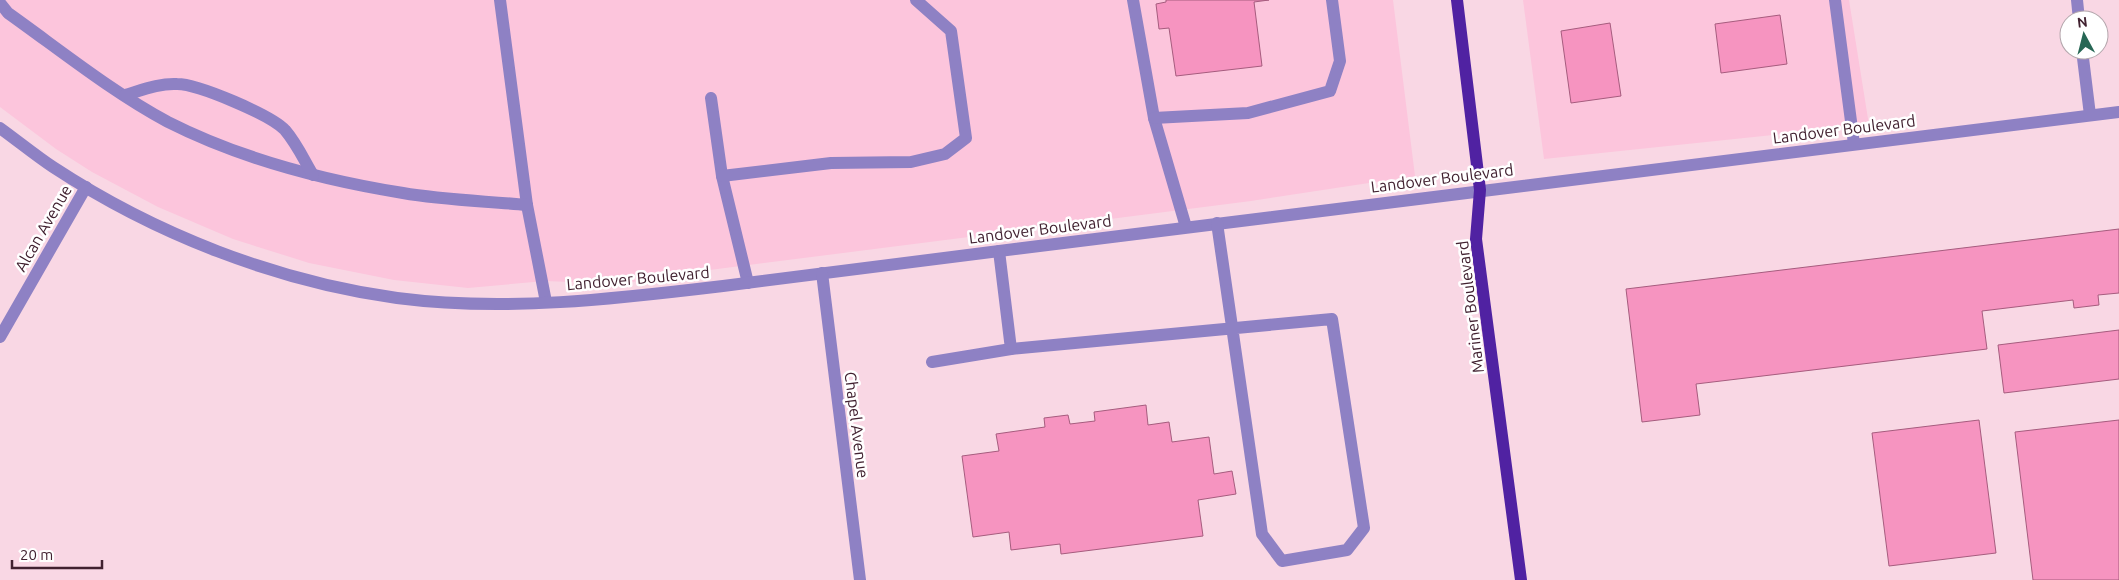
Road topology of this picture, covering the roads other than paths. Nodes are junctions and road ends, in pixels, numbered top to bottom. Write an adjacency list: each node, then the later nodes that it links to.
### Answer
1 (500, 0): 20 (street)
2 (916, 0): 17 (street)
3 (1133, 0): 13 (street)
4 (1332, 0): 13 (street)
5 (1458, 0): 19 (main road, Mariner Boulevard)
6 (1835, 0): 15 (street)
7 (0, 4): 9 (street)
8 (2083, 60): 12 (street)
9 (125, 95): 16 (street); 16 (street)
10 (712, 98): 17 (street)
11 (2119, 112): 12 (street, Landover Boulevard)
12 (2090, 115): 15 (street, Landover Boulevard)
13 (1154, 118): 22 (street)
14 (0, 128): 18 (street, Landover Boulevard)
15 (1854, 144): 19 (street, Landover Boulevard)
16 (313, 175): 20 (street)
17 (722, 176): 25 (street)
18 (86, 187): 26 (street, Landover Boulevard); 28 (street, Alcan Avenue)
19 (1480, 190): 21 (street, Landover Boulevard); 32 (main road, Mariner Boulevard)
20 (527, 205): 26 (street)
21 (1217, 223): 22 (street, Landover Boulevard); 27 (street)
22 (1186, 227): 23 (street, Landover Boulevard)
23 (999, 251): 24 (street, Landover Boulevard); 29 (street)
24 (822, 273): 25 (street, Landover Boulevard); 31 (street, Chapel Avenue)
25 (748, 283): 26 (street, Landover Boulevard)
26 (546, 302)
27 (1231, 329): 27 (street); 29 (street)
28 (0, 338)
29 (1011, 349): 30 (street)
30 (932, 362)
31 (860, 580)
32 (1521, 580)

